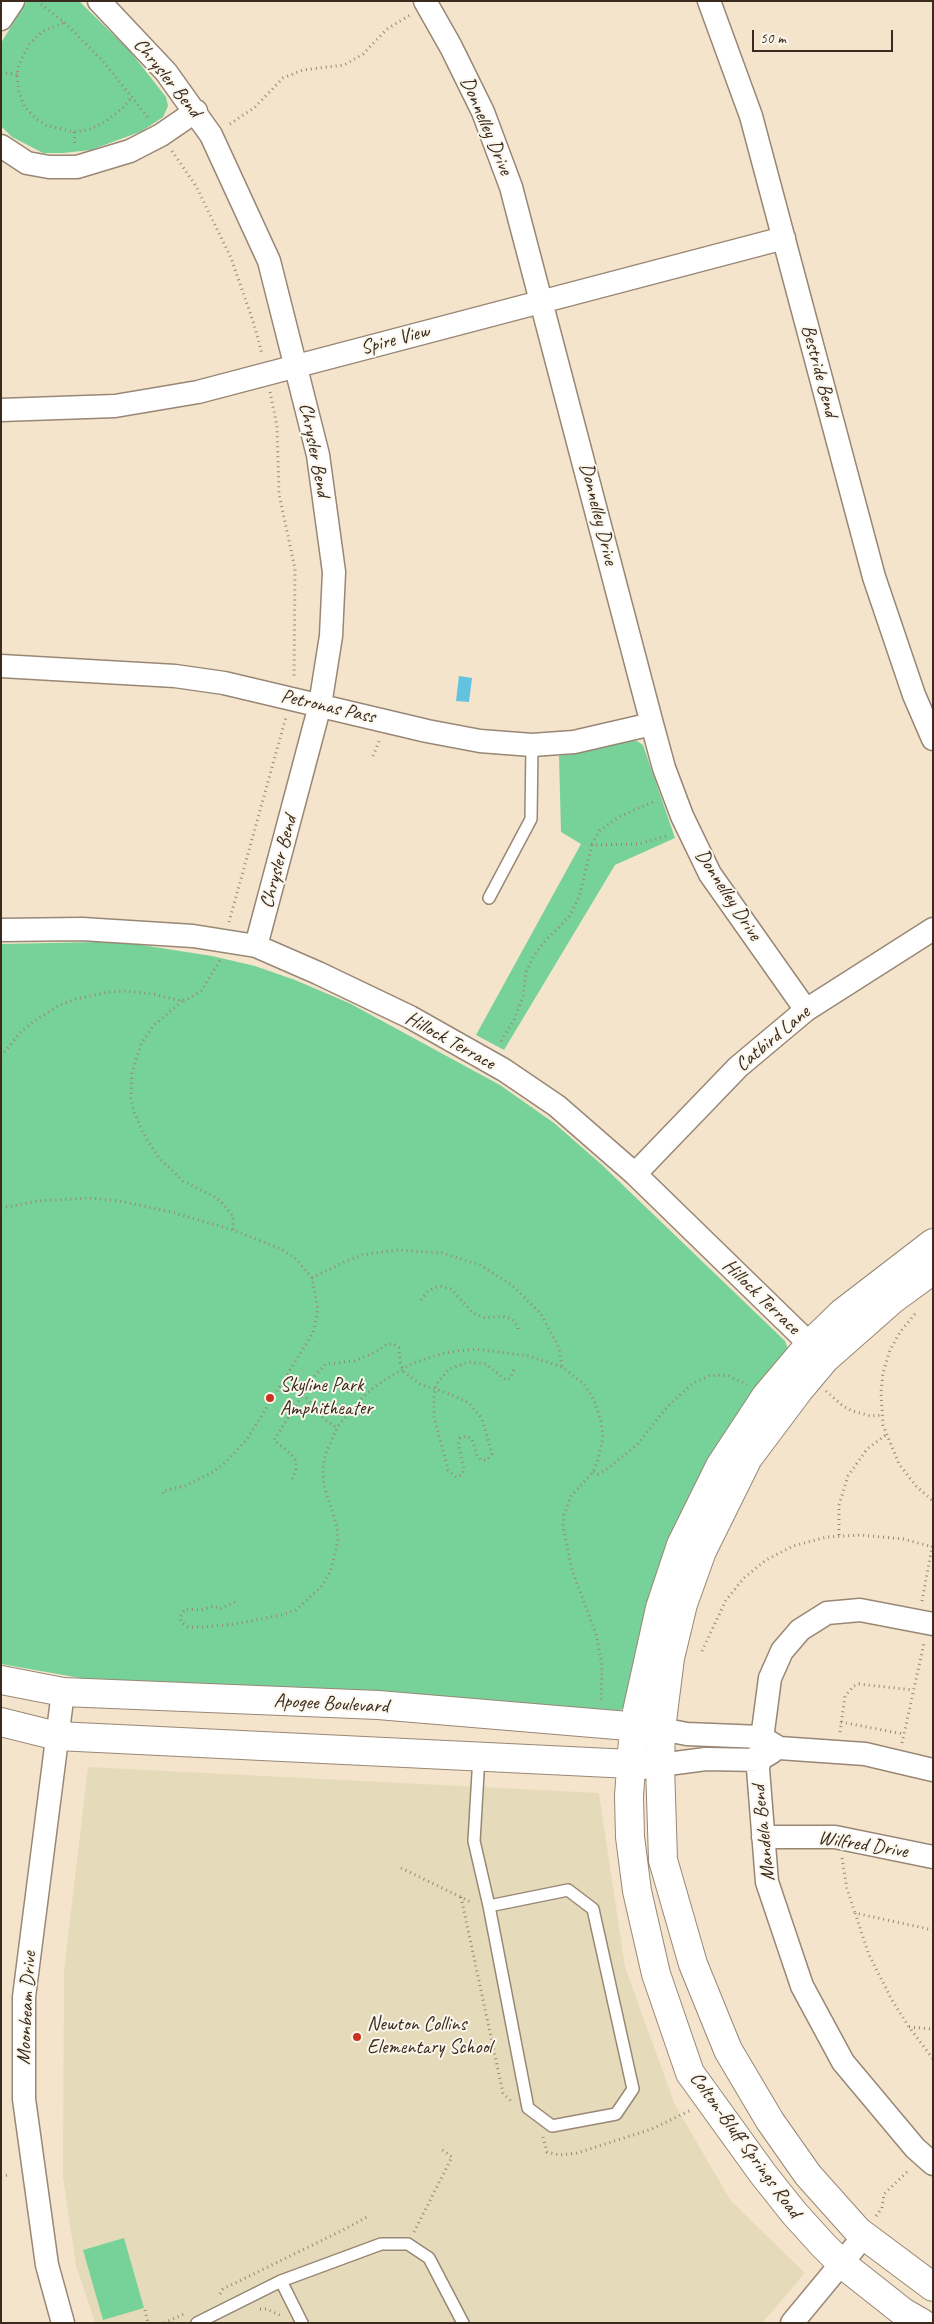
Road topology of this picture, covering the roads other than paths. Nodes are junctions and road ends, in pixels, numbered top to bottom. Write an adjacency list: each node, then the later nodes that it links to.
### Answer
1 (13, 1): 5 (street)
2 (99, 1): 6 (street, Chrysler Bend)
3 (709, 1): 8 (street, Bestride Bend)
4 (419, 7): 9 (street, Donnelley Drive)
5 (1, 19)
6 (196, 111): 7 (street); 10 (street, Chrysler Bend)
7 (1, 146)
8 (784, 238): 9 (street, Spire View); 15 (street, Bestride Bend)
9 (542, 300): 10 (street, Spire View); 14 (street, Donnelley Drive)
10 (297, 366): 11 (street, Spire View); 13 (street, Chrysler Bend)
11 (1, 410)
12 (1, 666): 13 (street, Petronas Pass)
13 (320, 705): 16 (street, Petronas Pass); 20 (street, Chrysler Bend)
14 (652, 724): 16 (street, Petronas Pass); 21 (street, Donnelley Drive)
15 (933, 739)
16 (532, 744): 17 (lane)
17 (489, 898)
18 (933, 929): 21 (street, Catbird Lane)
19 (1, 930): 20 (street, Hillock Terrace)
20 (256, 946): 22 (street, Hillock Terrace)
21 (806, 1010): 22 (street, Catbird Lane)
22 (635, 1174): 25 (street, Hillock Terrace)
23 (933, 1243): 25 (street, Colton-Bluff Springs Road)
24 (933, 1270): 25 (street, Colton-Bluff Springs Road)
25 (817, 1352): 30 (street, Colton-Bluff Springs Road); 31 (street, Colton-Bluff Springs Road)
26 (928, 1633): 33 (street, Mandela Bend)
27 (1, 1680): 28 (street, Apogee Boulevard)
28 (63, 1692): 30 (street, Apogee Boulevard); 32 (street, Moonbeam Drive)
29 (1, 1722): 32 (street)
30 (634, 1726): 31 (street, Apogee Boulevard); 36 (street, Colton-Bluff Springs Road)
31 (660, 1729): 33 (street); 37 (street, Colton-Bluff Springs Road)
32 (57, 1736): 34 (street); 47 (street, Moonbeam Drive)
33 (770, 1742): 35 (street, Mandela Bend); 38 (street)
34 (479, 1756): 36 (street); 41 (lane)
35 (759, 1760): 37 (street); 39 (street, Mandela Bend)
36 (632, 1764): 37 (street); 44 (street, Colton-Bluff Springs Road)
37 (660, 1765): 43 (street, Colton-Bluff Springs Road)
38 (933, 1770)
39 (762, 1837): 40 (street, Wilfred Drive); 42 (street, Mandela Bend)
40 (933, 1857)
41 (489, 1906): 41 (lane)
42 (927, 2160)
43 (869, 2227): 44 (street); 46 (street, Colton-Bluff Springs Road)
44 (841, 2263): 51 (street); 52 (street, Colton-Bluff Springs Road)
45 (281, 2281): 48 (lane); 49 (lane); 50 (lane)
46 (933, 2287)
47 (63, 2323)
48 (197, 2323)
49 (302, 2323)
50 (463, 2323)
51 (792, 2323)
52 (922, 2323)

